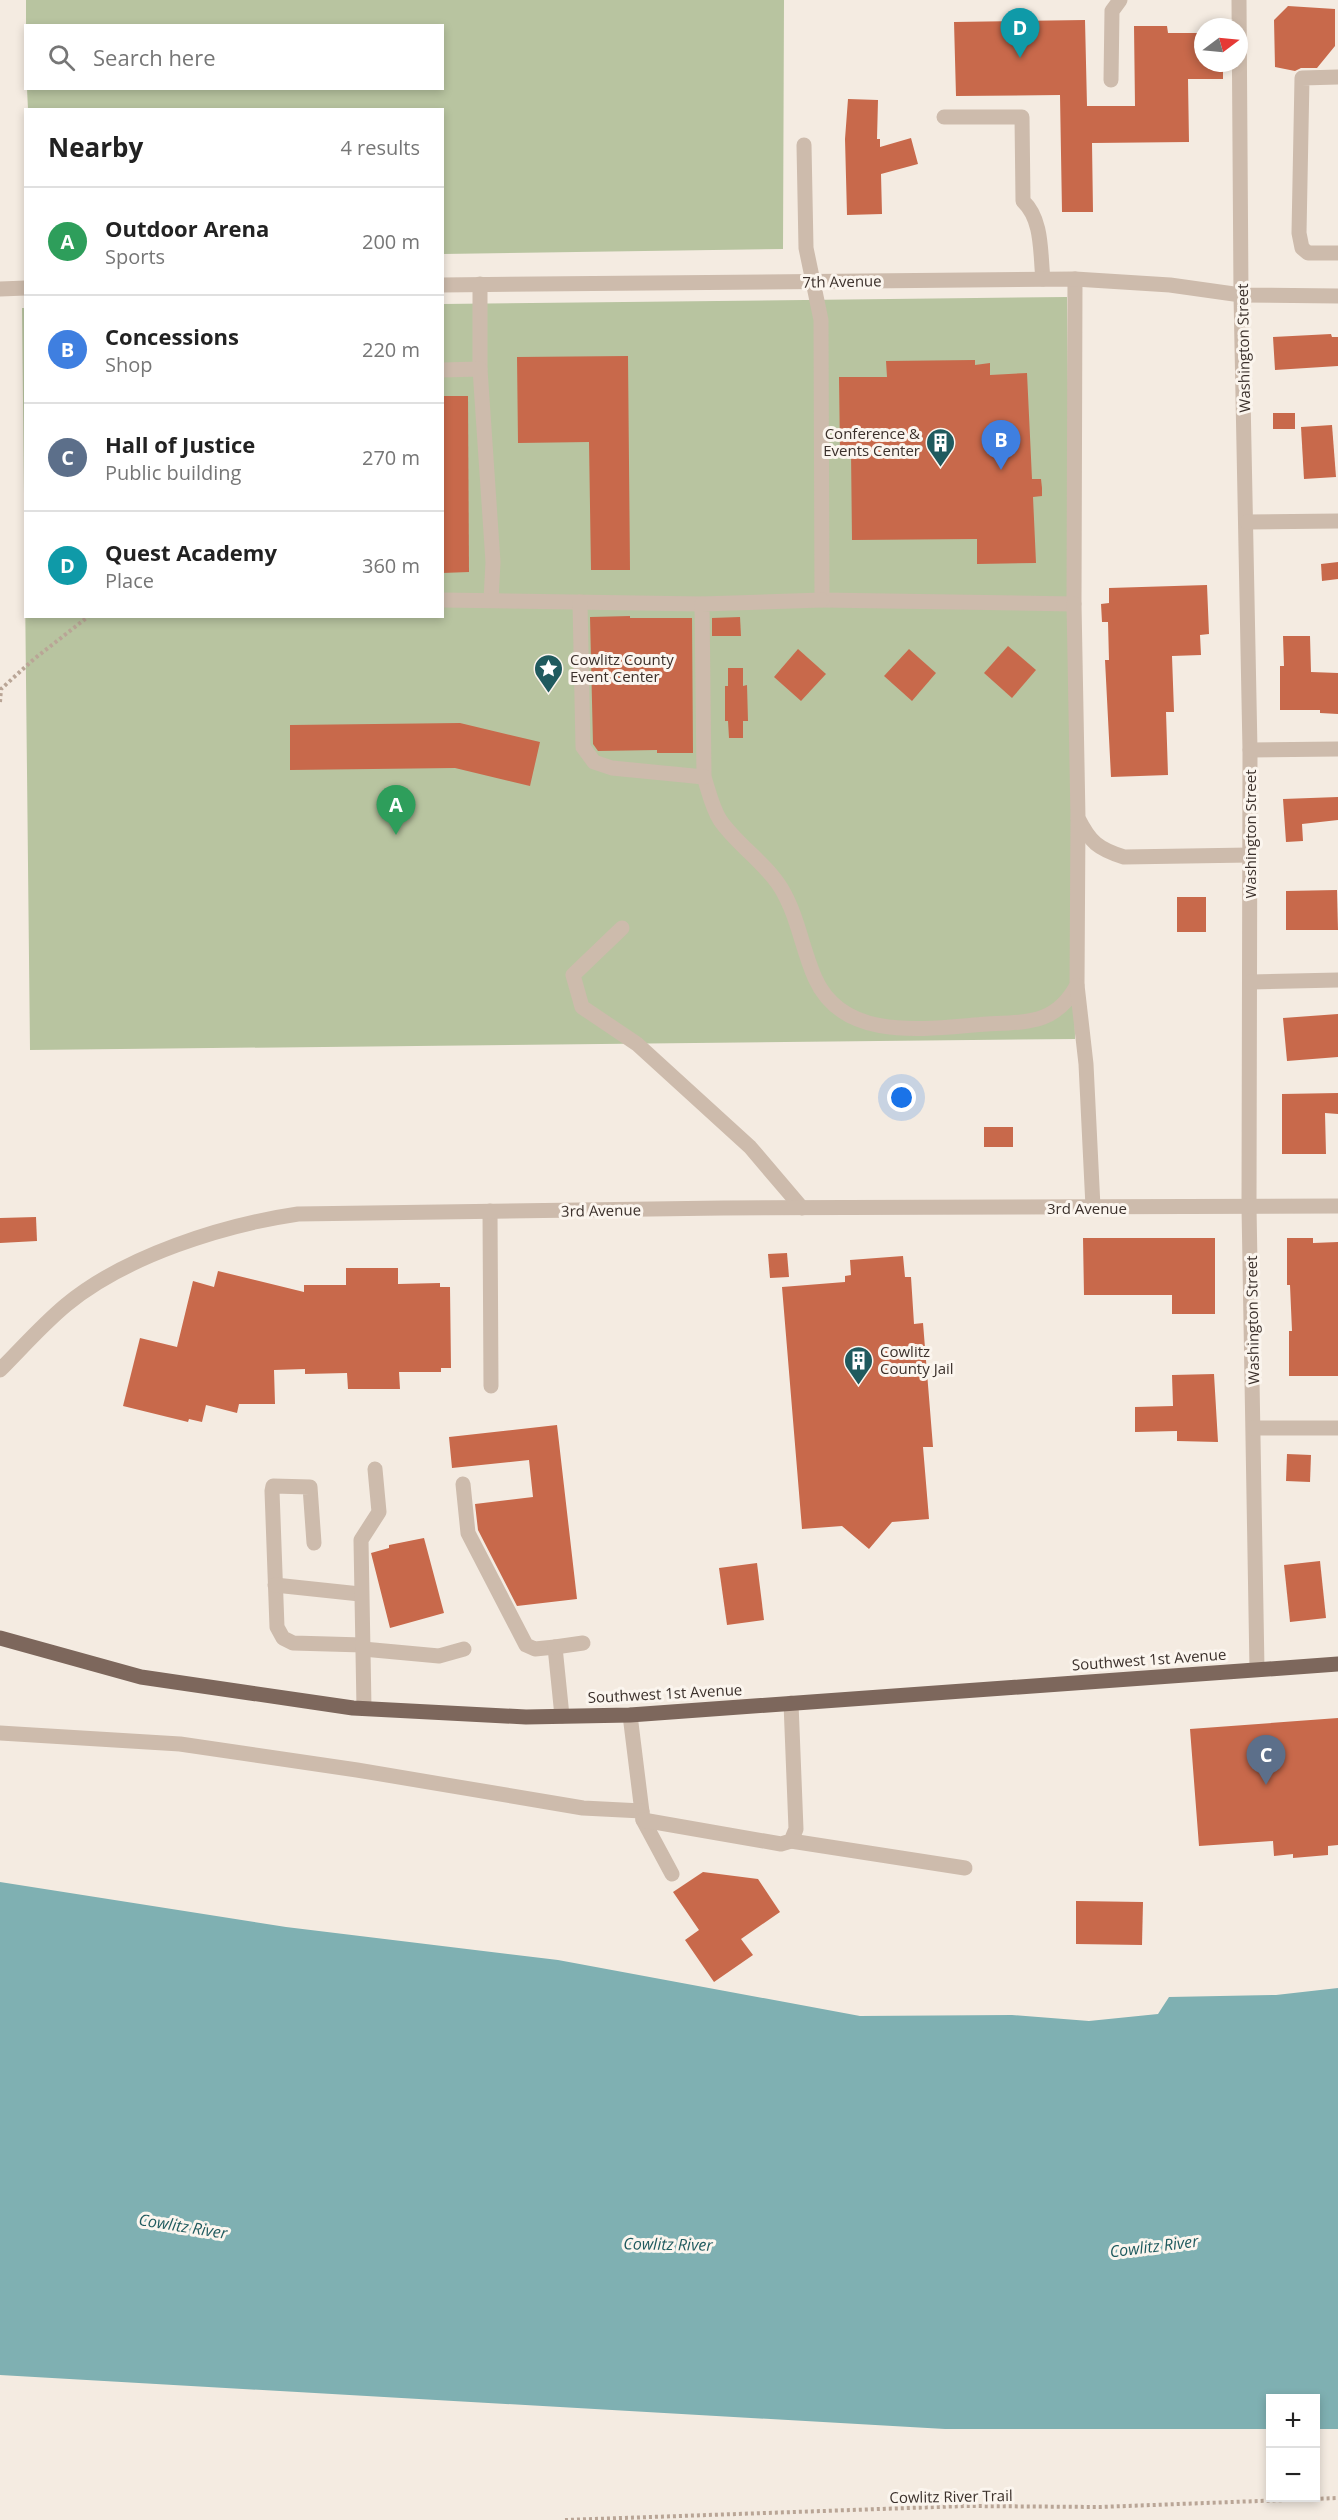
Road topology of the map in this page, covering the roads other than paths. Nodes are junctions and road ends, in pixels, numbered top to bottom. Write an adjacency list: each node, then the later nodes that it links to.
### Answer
1 (1120, 0): 4 (street)
2 (1239, 0): 15 (street, Washington Street)
3 (1338, 78): 7 (street)
4 (1111, 80)
5 (944, 117): 8 (street)
6 (804, 145): 10 (street)
7 (1338, 253)
8 (1043, 279): 9 (street, 7th Avenue); 10 (street, 7th Avenue)
9 (1075, 279): 15 (street, 7th Avenue); 26 (street)
10 (813, 281): 11 (street, 7th Avenue); 23 (street)
11 (480, 284): 12 (street, 7th Avenue); 17 (street)
12 (444, 285)
13 (24, 288): 14 (street)
14 (0, 289)
15 (1241, 295): 16 (street, 7th Avenue); 20 (street, Washington Street)
16 (1338, 296)
17 (480, 369): 18 (street); 22 (street)
18 (444, 370)
19 (1338, 521): 20 (street)
20 (1246, 522): 28 (street, Washington Street)
21 (444, 600): 22 (street)
22 (492, 600): 24 (street)
23 (822, 600): 25 (street); 26 (street)
24 (580, 602): 25 (street); 29 (street)
25 (702, 604): 29 (street)
26 (1074, 604): 30 (street)
27 (1338, 749): 28 (street)
28 (1250, 750): 31 (street, Washington Street)
29 (704, 777): 35 (street)
30 (1078, 818): 31 (street); 35 (street)
31 (1250, 855): 34 (street, Washington Street)
32 (622, 928): 38 (street)
33 (1338, 980): 34 (street)
34 (1251, 982): 37 (street, Washington Street)
35 (1077, 985): 39 (street)
36 (1338, 1206): 37 (street, 3rd Avenue)
37 (1249, 1207): 39 (street, 3rd Avenue); 43 (street, Washington Street)
38 (802, 1208): 39 (street, 3rd Avenue); 40 (street, 3rd Avenue)
39 (1093, 1208)
40 (490, 1211): 41 (street, 3rd Avenue); 42 (street)
41 (0, 1370)
42 (491, 1386)
43 (1254, 1428): 44 (street); 56 (street, Washington Street)
44 (1338, 1428)
45 (375, 1469): 49 (street)
46 (463, 1484): 53 (street)
47 (314, 1543): 48 (street)
48 (275, 1585): 49 (street); 52 (street)
49 (360, 1593): 52 (street)
50 (0, 1638): 58 (main road, Southwest 1st Avenue)
51 (583, 1643): 53 (street)
52 (363, 1647): 54 (street); 58 (street)
53 (555, 1647): 60 (street)
54 (464, 1649)
55 (1338, 1664): 56 (main road, Southwest 1st Avenue)
56 (1257, 1669): 57 (main road, Southwest 1st Avenue)
57 (790, 1703): 59 (main road, Southwest 1st Avenue); 63 (street)
58 (364, 1708): 60 (main road, Southwest 1st Avenue)
59 (630, 1715): 60 (main road, Southwest 1st Avenue); 62 (street)
60 (562, 1716)
61 (0, 1733): 62 (street)
62 (642, 1815): 63 (street); 65 (street)
63 (791, 1841): 64 (street)
64 (965, 1868)
65 (672, 1874)

